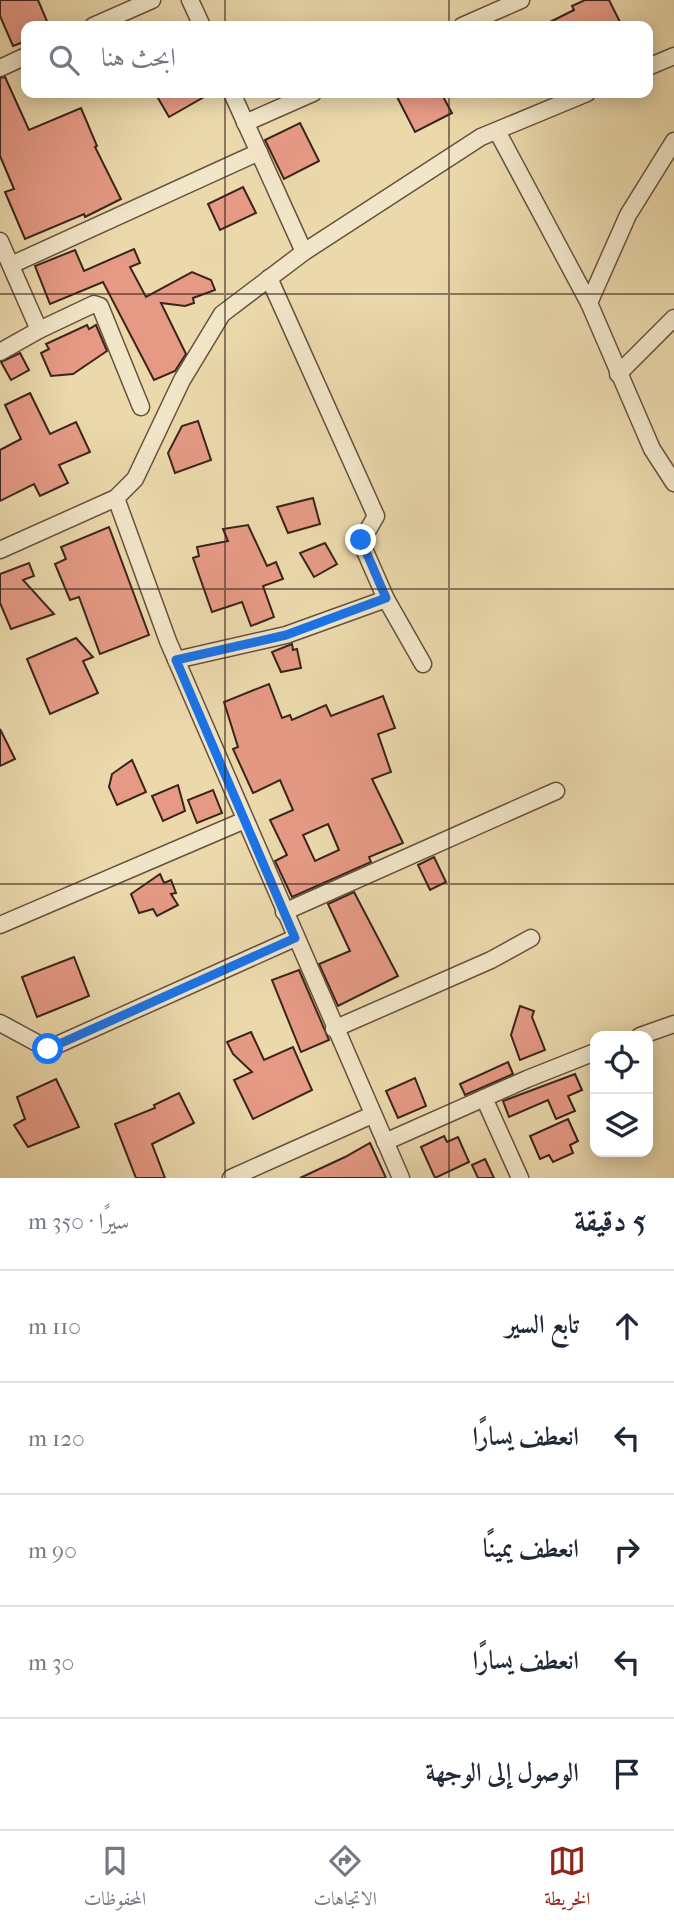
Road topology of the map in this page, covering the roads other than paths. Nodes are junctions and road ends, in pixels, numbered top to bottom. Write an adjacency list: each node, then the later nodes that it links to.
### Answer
1 (152, 0): 4 (street)
2 (521, 0): 6 (street)
3 (193, 1): 5 (street)
4 (104, 21)
5 (200, 21)
6 (473, 21)
7 (674, 56): 9 (street)
8 (21, 58): 10 (street)
9 (653, 65)
10 (0, 68)
11 (234, 98): 14 (street)
12 (302, 98): 14 (street)
13 (575, 98): 15 (street)
14 (245, 123): 17 (street)
15 (497, 131): 19 (street); 22 (street)
16 (674, 141): 22 (street)
17 (259, 152): 19 (street); 20 (street)
18 (0, 241): 20 (street)
19 (304, 252): 21 (street)
20 (11, 265): 24 (street)
21 (270, 278): 29 (street); 31 (street)
22 (589, 303): 26 (street)
23 (674, 318): 26 (street)
24 (39, 330): 25 (street); 27 (street)
25 (0, 352)
26 (618, 374): 28 (street)
27 (141, 407)
28 (674, 483)
29 (116, 498): 30 (street); 32 (street)
30 (0, 550)
31 (386, 598): 32 (street); 33 (street)
32 (176, 660): 35 (street)
33 (423, 664)
34 (556, 791): 36 (street)
35 (245, 820): 36 (street); 37 (street)
36 (284, 912): 38 (street)
37 (0, 925)
38 (295, 938): 40 (street); 42 (street)
39 (531, 939): 42 (street)
40 (0, 1023)
41 (674, 1024): 43 (street)
42 (334, 1029): 46 (street)
43 (653, 1031)
44 (590, 1054): 45 (street)
45 (484, 1098): 47 (street); 50 (street)
46 (372, 1115): 47 (street); 48 (street)
47 (385, 1142): 49 (street)
48 (231, 1178)
49 (401, 1178)
50 (520, 1178)

